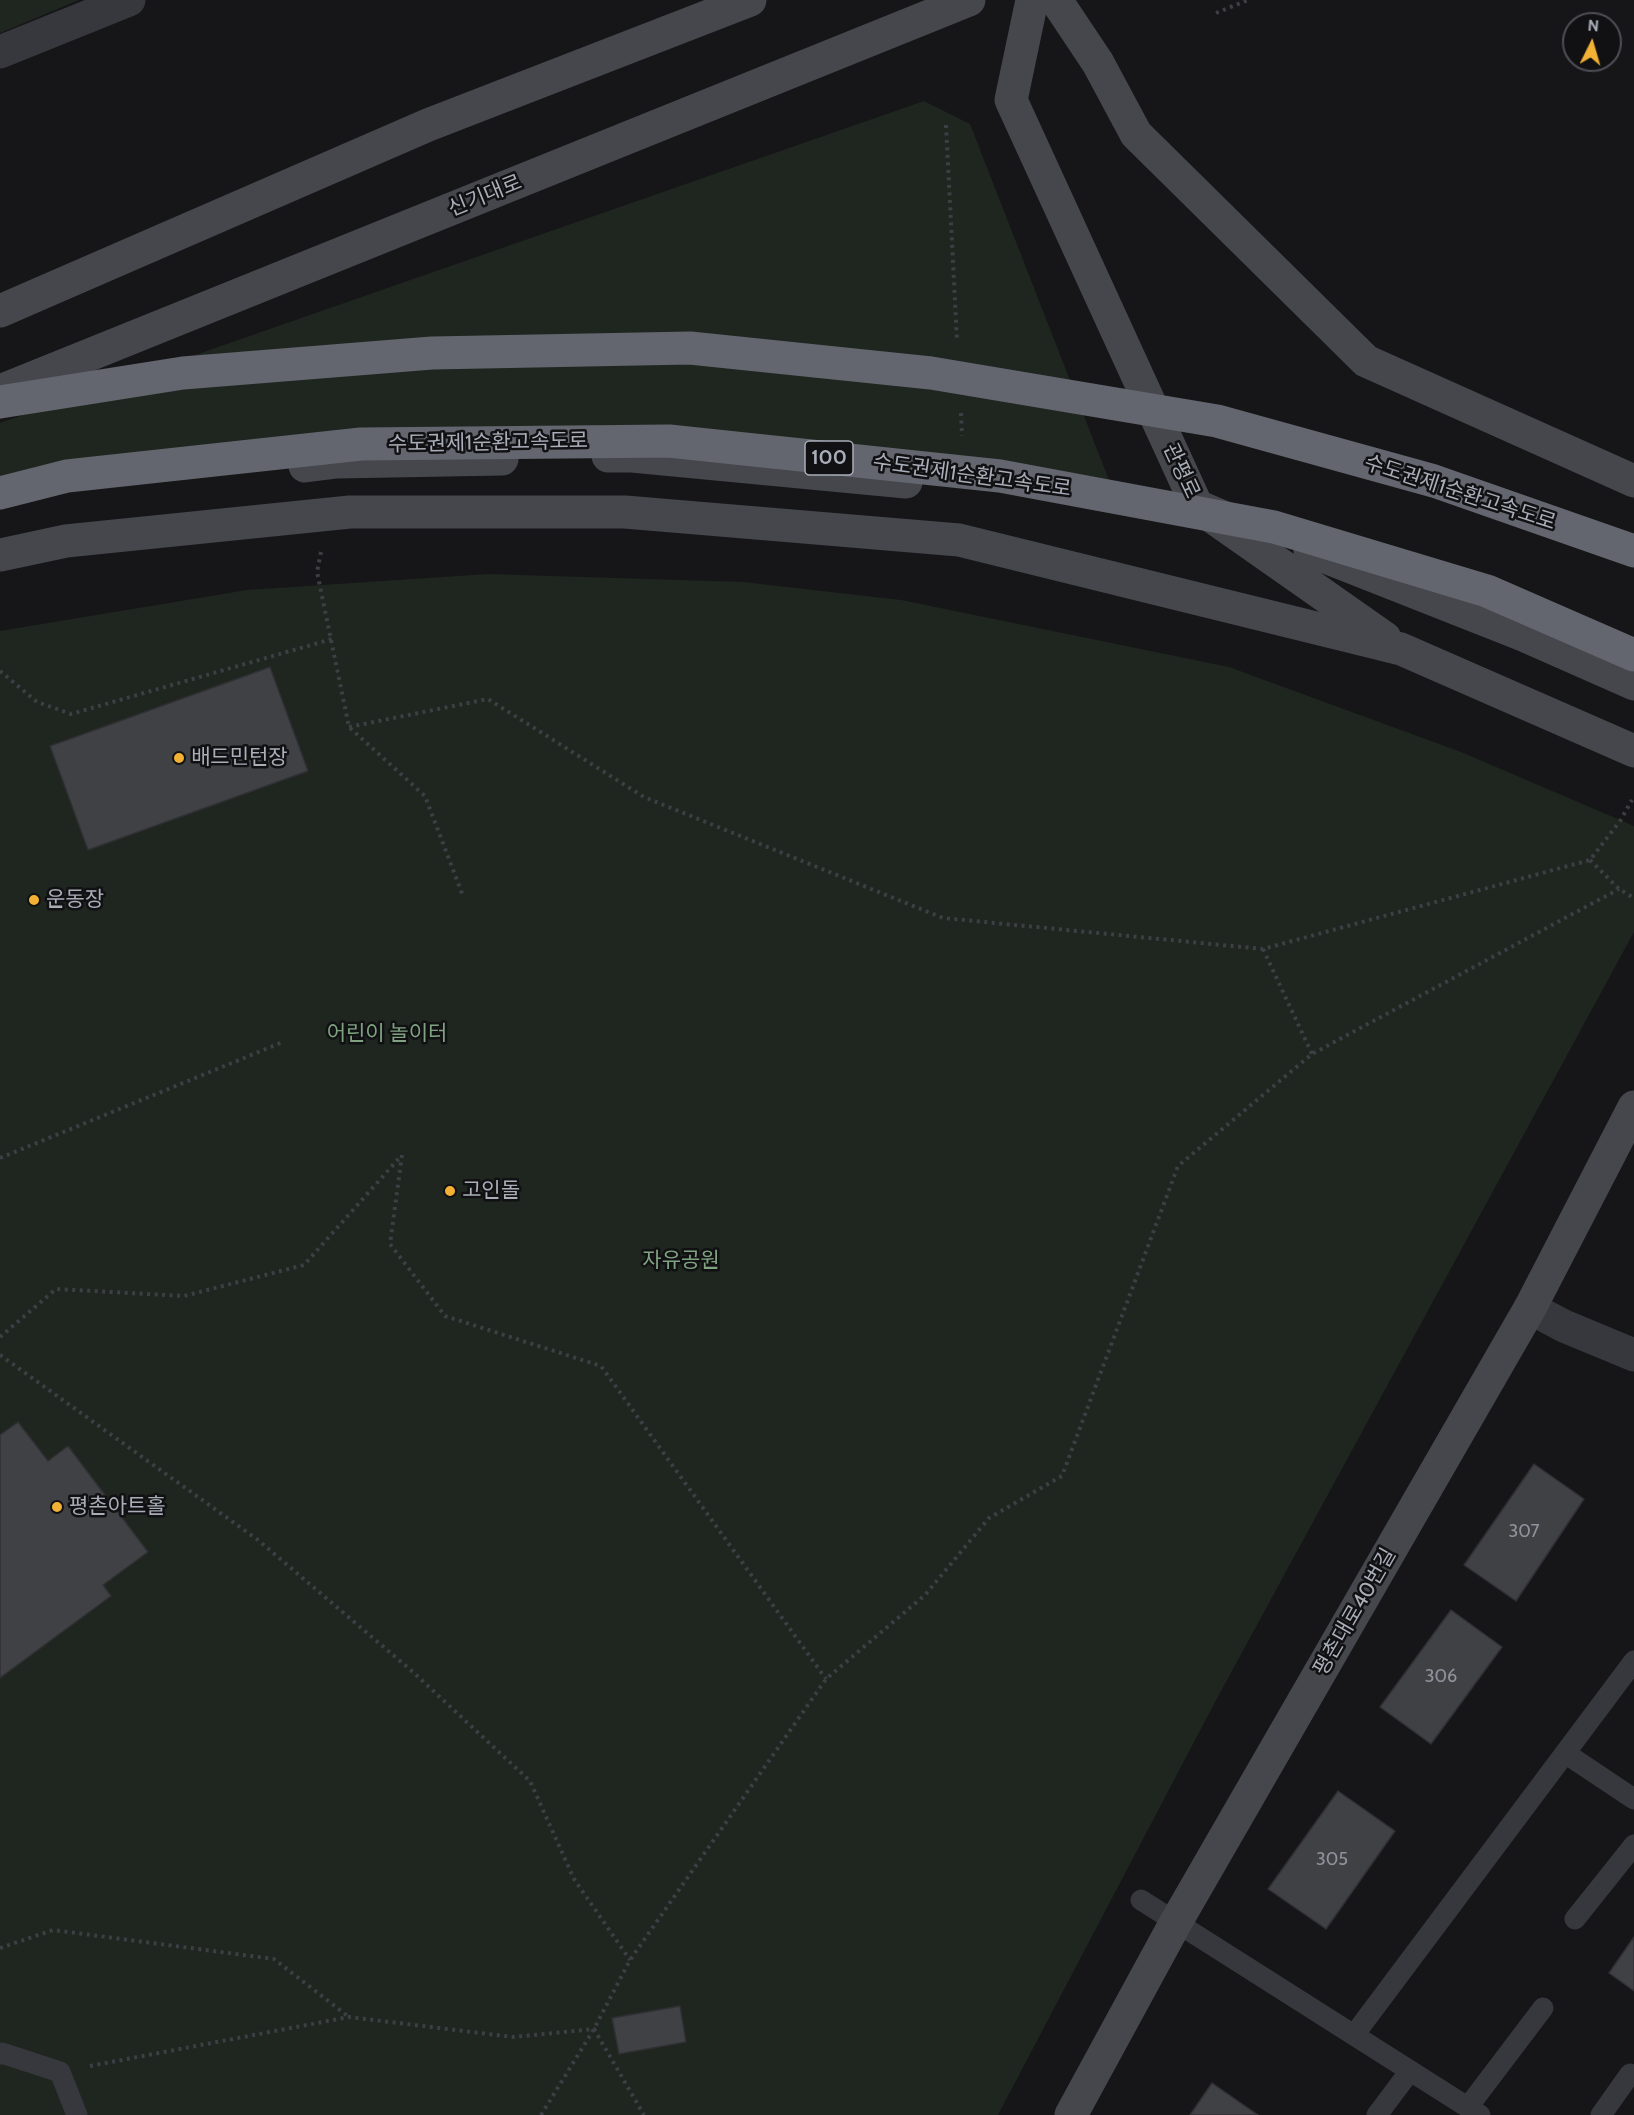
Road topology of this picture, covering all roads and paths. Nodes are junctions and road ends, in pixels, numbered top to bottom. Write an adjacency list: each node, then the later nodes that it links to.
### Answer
1 (129, 0): 8 (street)
2 (750, 0): 9 (street)
3 (969, 0): 15 (street, 신기대로)
4 (1032, 0): 23 (street, 관평로)
5 (1056, 0): 14 (street)
6 (1248, 0): 7 (path)
7 (1216, 13)
8 (0, 52)
9 (428, 125): 11 (street); 12 (street)
10 (946, 125): 13 (path)
11 (0, 286)
12 (0, 311)
13 (958, 352)
14 (1366, 361): 19 (street); 20 (street)
15 (0, 391)
16 (0, 402): 25 (highway, 수도권제1순환고속도로, bridge)
17 (961, 411): 18 (path)
18 (963, 446)
19 (1634, 460)
20 (1634, 481)
21 (0, 493): 29 (highway, 수도권제1순환고속도로 / 100, bridge)
22 (0, 505): 23 (street)
23 (1197, 506): 28 (street); 31 (street, 관평로)
24 (321, 550): 27 (path)
25 (1634, 551)
26 (0, 555): 28 (street)
27 (332, 639): 30 (path); 32 (path)
28 (1401, 649): 33 (street)
29 (1634, 655)
30 (0, 671)
31 (1634, 684)
32 (349, 728): 37 (path); 39 (path)
33 (1634, 751)
34 (1632, 800): 35 (path)
35 (1590, 860): 36 (path); 39 (path)
36 (1619, 889): 38 (path); 41 (path)
37 (464, 896)
38 (1634, 898)
39 (1263, 949): 41 (path)
40 (284, 1042): 43 (path)
41 (1312, 1054): 49 (path)
42 (1634, 1107): 44 (street, 평촌대로40번길)
43 (0, 1158)
44 (1530, 1308): 47 (street); 55 (street, 평촌대로40번길)
45 (0, 1337): 49 (path)
46 (0, 1355): 57 (path)
47 (1634, 1355)
48 (1634, 1661): 50 (lane)
49 (826, 1679): 57 (path)
50 (1565, 1753): 51 (lane); 61 (lane)
51 (1634, 1799)
52 (1634, 1845): 54 (lane)
53 (1141, 1900): 55 (lane)
54 (1575, 1919)
55 (1176, 1922): 61 (lane); 70 (street, 평촌대로40번길)
56 (0, 1948): 59 (path)
57 (630, 1960): 60 (path)
58 (1543, 2008): 66 (lane)
59 (349, 2017): 60 (path); 64 (path)
60 (594, 2029): 68 (path); 69 (path)
61 (1354, 2035): 63 (lane)
62 (0, 2054): 64 (lane)
63 (1410, 2071): 66 (lane); 71 (lane)
64 (60, 2072): 67 (lane)
65 (1630, 2074): 72 (lane)
66 (1474, 2111)
67 (76, 2115)
68 (542, 2115)
69 (644, 2115)
70 (1071, 2115)
71 (1377, 2115)
72 (1601, 2115)

